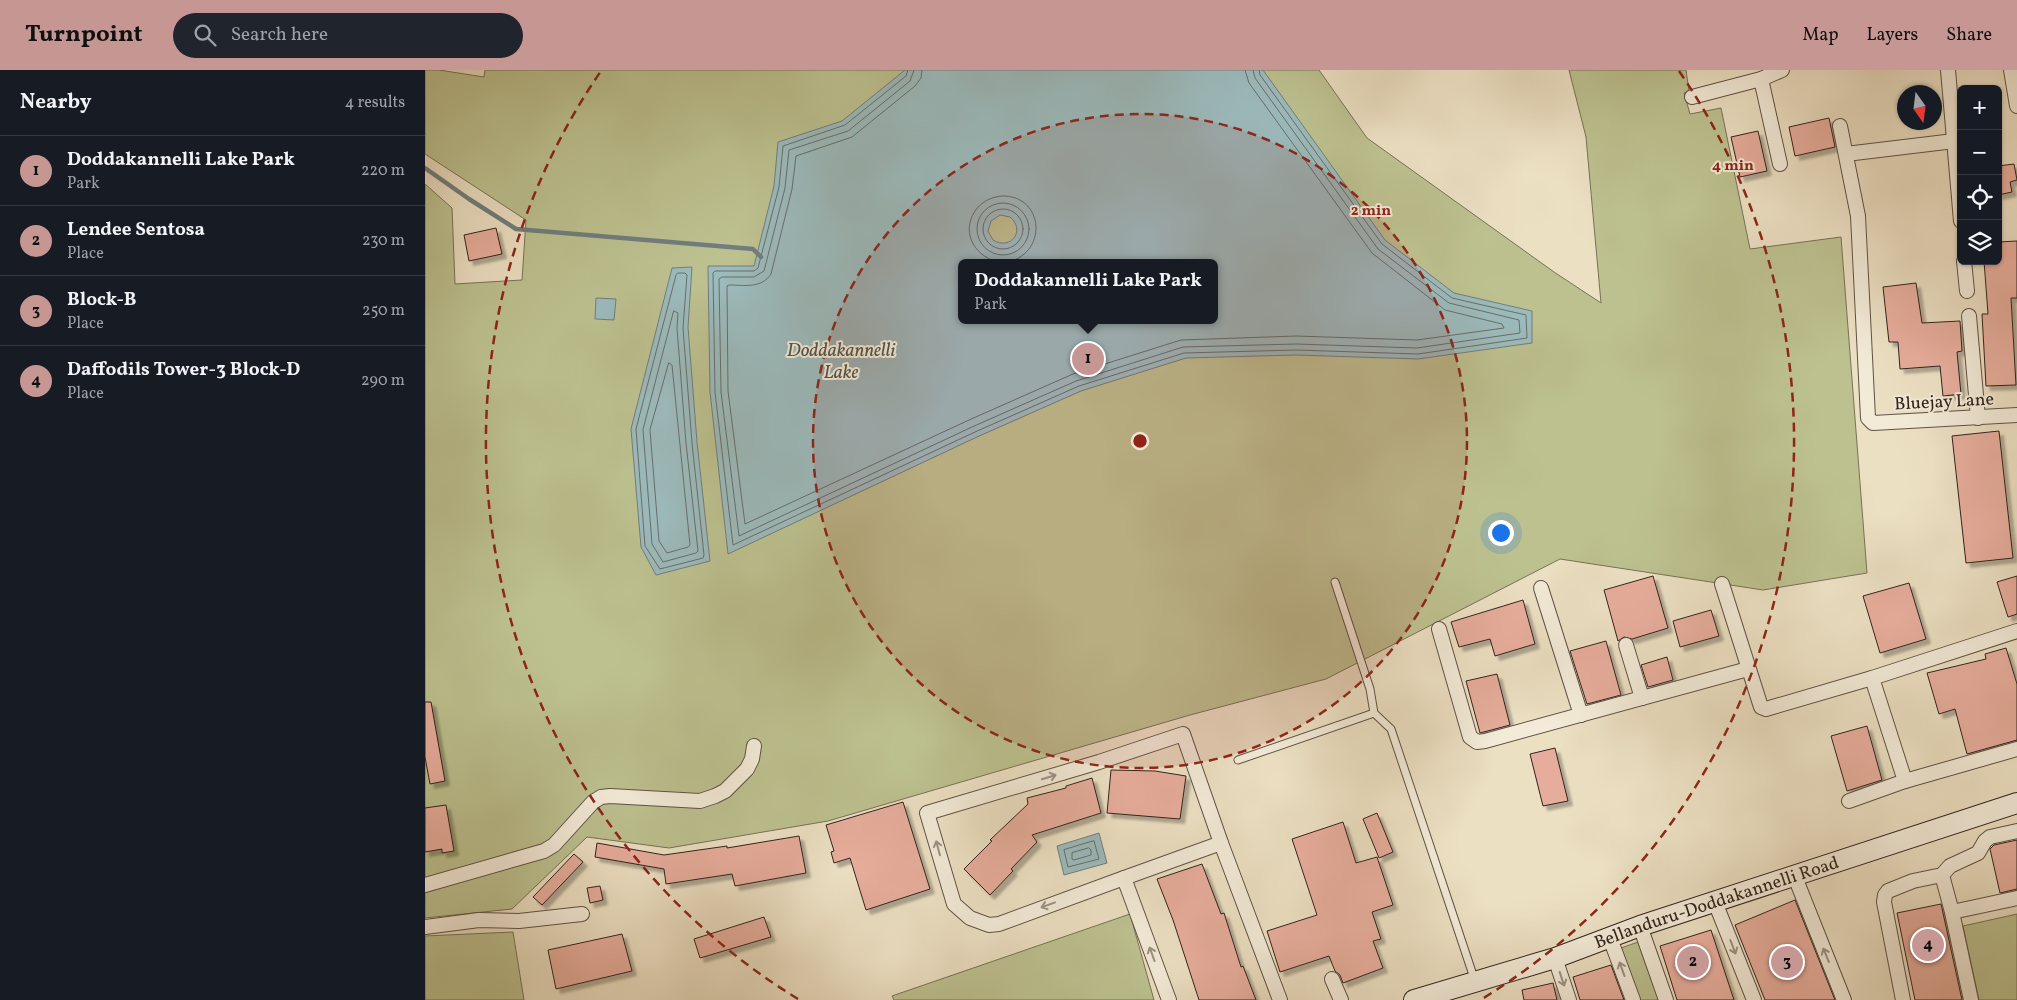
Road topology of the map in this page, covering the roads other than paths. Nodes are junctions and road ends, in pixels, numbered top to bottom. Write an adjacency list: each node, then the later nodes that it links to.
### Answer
1 (1779, 70): 4 (street)
2 (1948, 70): 8 (street)
3 (2011, 70): 6 (street)
4 (1761, 79): 5 (street); 10 (street)
5 (1692, 97)
6 (2017, 106)
7 (1840, 126): 9 (street)
8 (1954, 141): 9 (street); 11 (street)
9 (1846, 154): 16 (street, Bluejay Lane)
10 (1780, 164)
11 (1961, 220)
12 (1964, 265): 13 (street)
13 (1967, 291)
14 (1969, 316): 16 (street)
15 (2017, 415): 16 (street, Bluejay Lane)
16 (1978, 418)
17 (1335, 582): 26 (lane)
18 (1722, 584): 23 (street)
19 (1541, 588): 27 (street)
20 (1439, 629): 27 (street)
21 (2017, 631): 24 (street)
22 (1627, 646): 25 (street)
23 (1748, 669): 24 (street); 25 (street)
24 (1872, 678): 31 (street)
25 (1642, 698): 27 (street)
26 (1374, 713): 30 (lane); 49 (lane)
27 (1581, 715)
28 (754, 746): 39 (street)
29 (2017, 749): 31 (street)
30 (1238, 760)
31 (1905, 781): 32 (street)
32 (1849, 801)
33 (2017, 803): 37 (street, Bellanduru-Doddakannelli Road)
34 (2017, 831): 36 (street)
35 (1221, 844): 38 (street); 38 (street, one-way to 35); 51 (street)
36 (1942, 875): 42 (street); 59 (street)
37 (1795, 877): 41 (street, Bellanduru-Doddakannelli Road); 58 (street, one-way to 37)
38 (1124, 878): 50 (street, one-way to 38)
39 (425, 885)
40 (2017, 898): 42 (street)
41 (1715, 902): 44 (street, Bellanduru-Doddakannelli Road); 57 (street, one-way to 57)
42 (1952, 912): 60 (street)
43 (582, 914): 45 (street)
44 (1640, 926): 46 (street, Bellanduru-Doddakannelli Road); 56 (street)
45 (425, 927)
46 (1610, 938): 47 (street, Bellanduru-Doddakannelli Road); 55 (street, one-way to 46)
47 (1555, 958): 49 (street, Bellanduru-Doddakannelli Road); 54 (street, one-way to 54)
48 (1332, 979): 52 (street)
49 (1475, 981): 53 (street, Bellanduru-Doddakannelli Road)
50 (1169, 1000)
51 (1279, 1000)
52 (1341, 1000)
53 (1414, 1000)
54 (1569, 1000)
55 (1633, 1000)
56 (1666, 1000)
57 (1754, 1000)
58 (1844, 1000)
59 (1903, 1000)
60 (1971, 1000)

